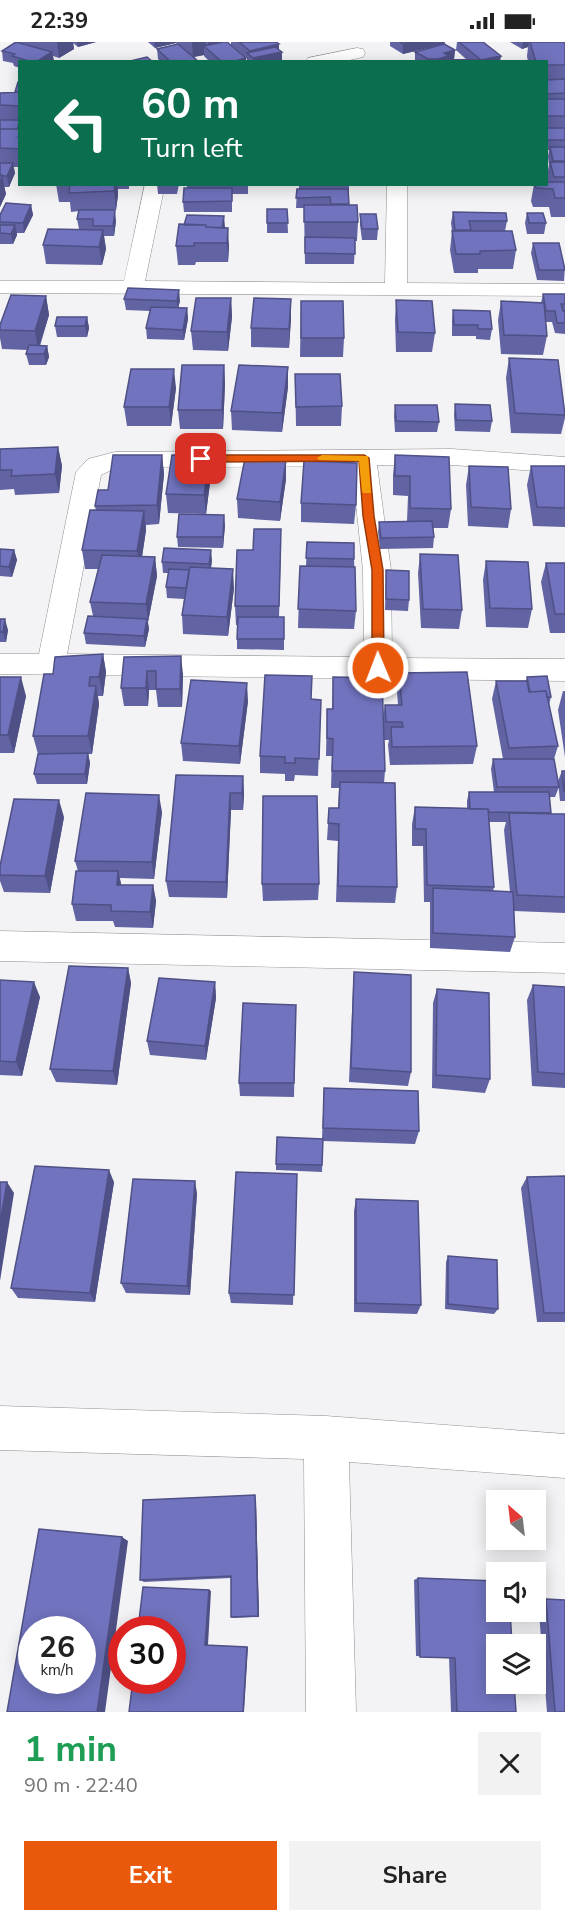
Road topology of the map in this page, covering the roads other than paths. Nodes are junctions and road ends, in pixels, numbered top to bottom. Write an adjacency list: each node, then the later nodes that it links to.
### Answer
1 (358, 52): 2 (street)
2 (323, 60)
3 (155, 186): 6 (street)
4 (397, 186): 7 (street)
5 (0, 286): 6 (street)
6 (133, 287): 7 (street)
7 (396, 289): 8 (street)
8 (565, 290)
9 (364, 458): 10 (street); 12 (street); 13 (street)
10 (565, 465)
11 (0, 664): 12 (street)
12 (51, 665): 13 (street)
13 (378, 668): 14 (street)
14 (565, 670)
15 (0, 946): 16 (street)
16 (565, 958)
17 (0, 1428): 18 (street)
18 (326, 1438): 19 (street); 20 (street)
19 (565, 1456)
20 (331, 1712)

